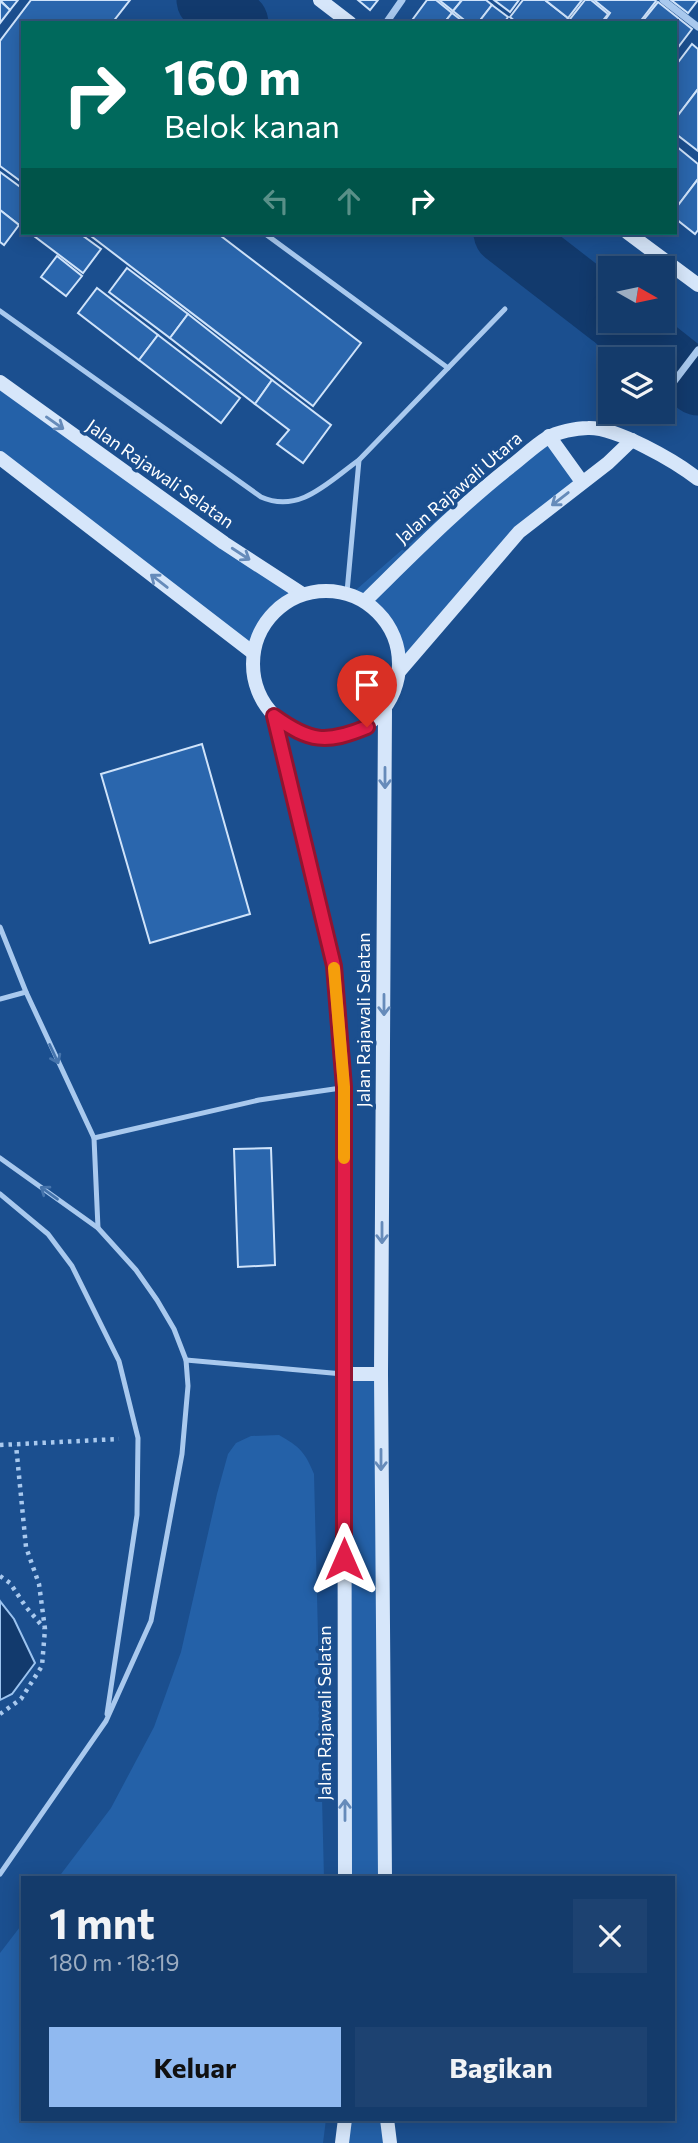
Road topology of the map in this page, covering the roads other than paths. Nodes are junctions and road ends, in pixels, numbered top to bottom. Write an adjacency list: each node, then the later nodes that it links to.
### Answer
1 (320, 0): 4 (main road)
2 (402, 0): 5 (street)
3 (663, 0): 6 (street)
4 (347, 21)
5 (387, 21)
6 (698, 27)
7 (267, 235): 13 (lane)
8 (631, 235): 9 (main road)
9 (698, 285)
10 (505, 309): 13 (lane)
11 (0, 311): 19 (lane)
12 (698, 350): 14 (street)
13 (448, 368): 19 (lane)
14 (675, 380)
15 (0, 382): 23 (main road, Jalan Rajawali Selatan, one-way to 23)
16 (549, 436): 17 (main road, Jalan Rajawali Utara); 21 (main road); 24 (main road, Jalan Rajawali Utara)
17 (632, 440): 20 (main road, Jalan Rajawali Utara); 21 (main road)
18 (0, 458): 25 (main road, one-way to 18)
19 (359, 460): 22 (lane)
20 (698, 478)
21 (582, 482): 26 (main road, one-way to 26)
22 (347, 592): 23 (main road); 24 (main road)
23 (301, 593): 25 (main road)
24 (365, 601): 26 (main road)
25 (252, 652): 28 (main road)
26 (397, 674): 27 (main road)
27 (385, 709): 28 (main road); 39 (main road, Jalan Rajawali Selatan, one-way to 39)
28 (274, 716): 32 (main road, Jalan Rajawali Selatan)
29 (0, 927): 30 (lane)
30 (26, 992): 31 (lane); 33 (lane, one-way to 33)
31 (0, 999)
32 (344, 1087): 33 (lane); 38 (main road, Jalan Rajawali Selatan)
33 (94, 1138): 36 (lane)
34 (0, 1158): 36 (lane, one-way to 34)
35 (0, 1194): 40 (lane)
36 (98, 1228): 37 (lane)
37 (186, 1360): 38 (lane); 40 (lane)
38 (344, 1374): 39 (main road); 42 (main road, Jalan Rajawali Selatan, one-way to 38)
39 (381, 1374): 43 (main road, Jalan Rajawali Selatan, one-way to 43)
40 (106, 1721): 41 (lane)
41 (0, 1874)
42 (345, 1876)
43 (385, 1876)
44 (345, 2121): 46 (main road)
45 (387, 2121): 47 (main road)
46 (342, 2143)
47 (390, 2143)

